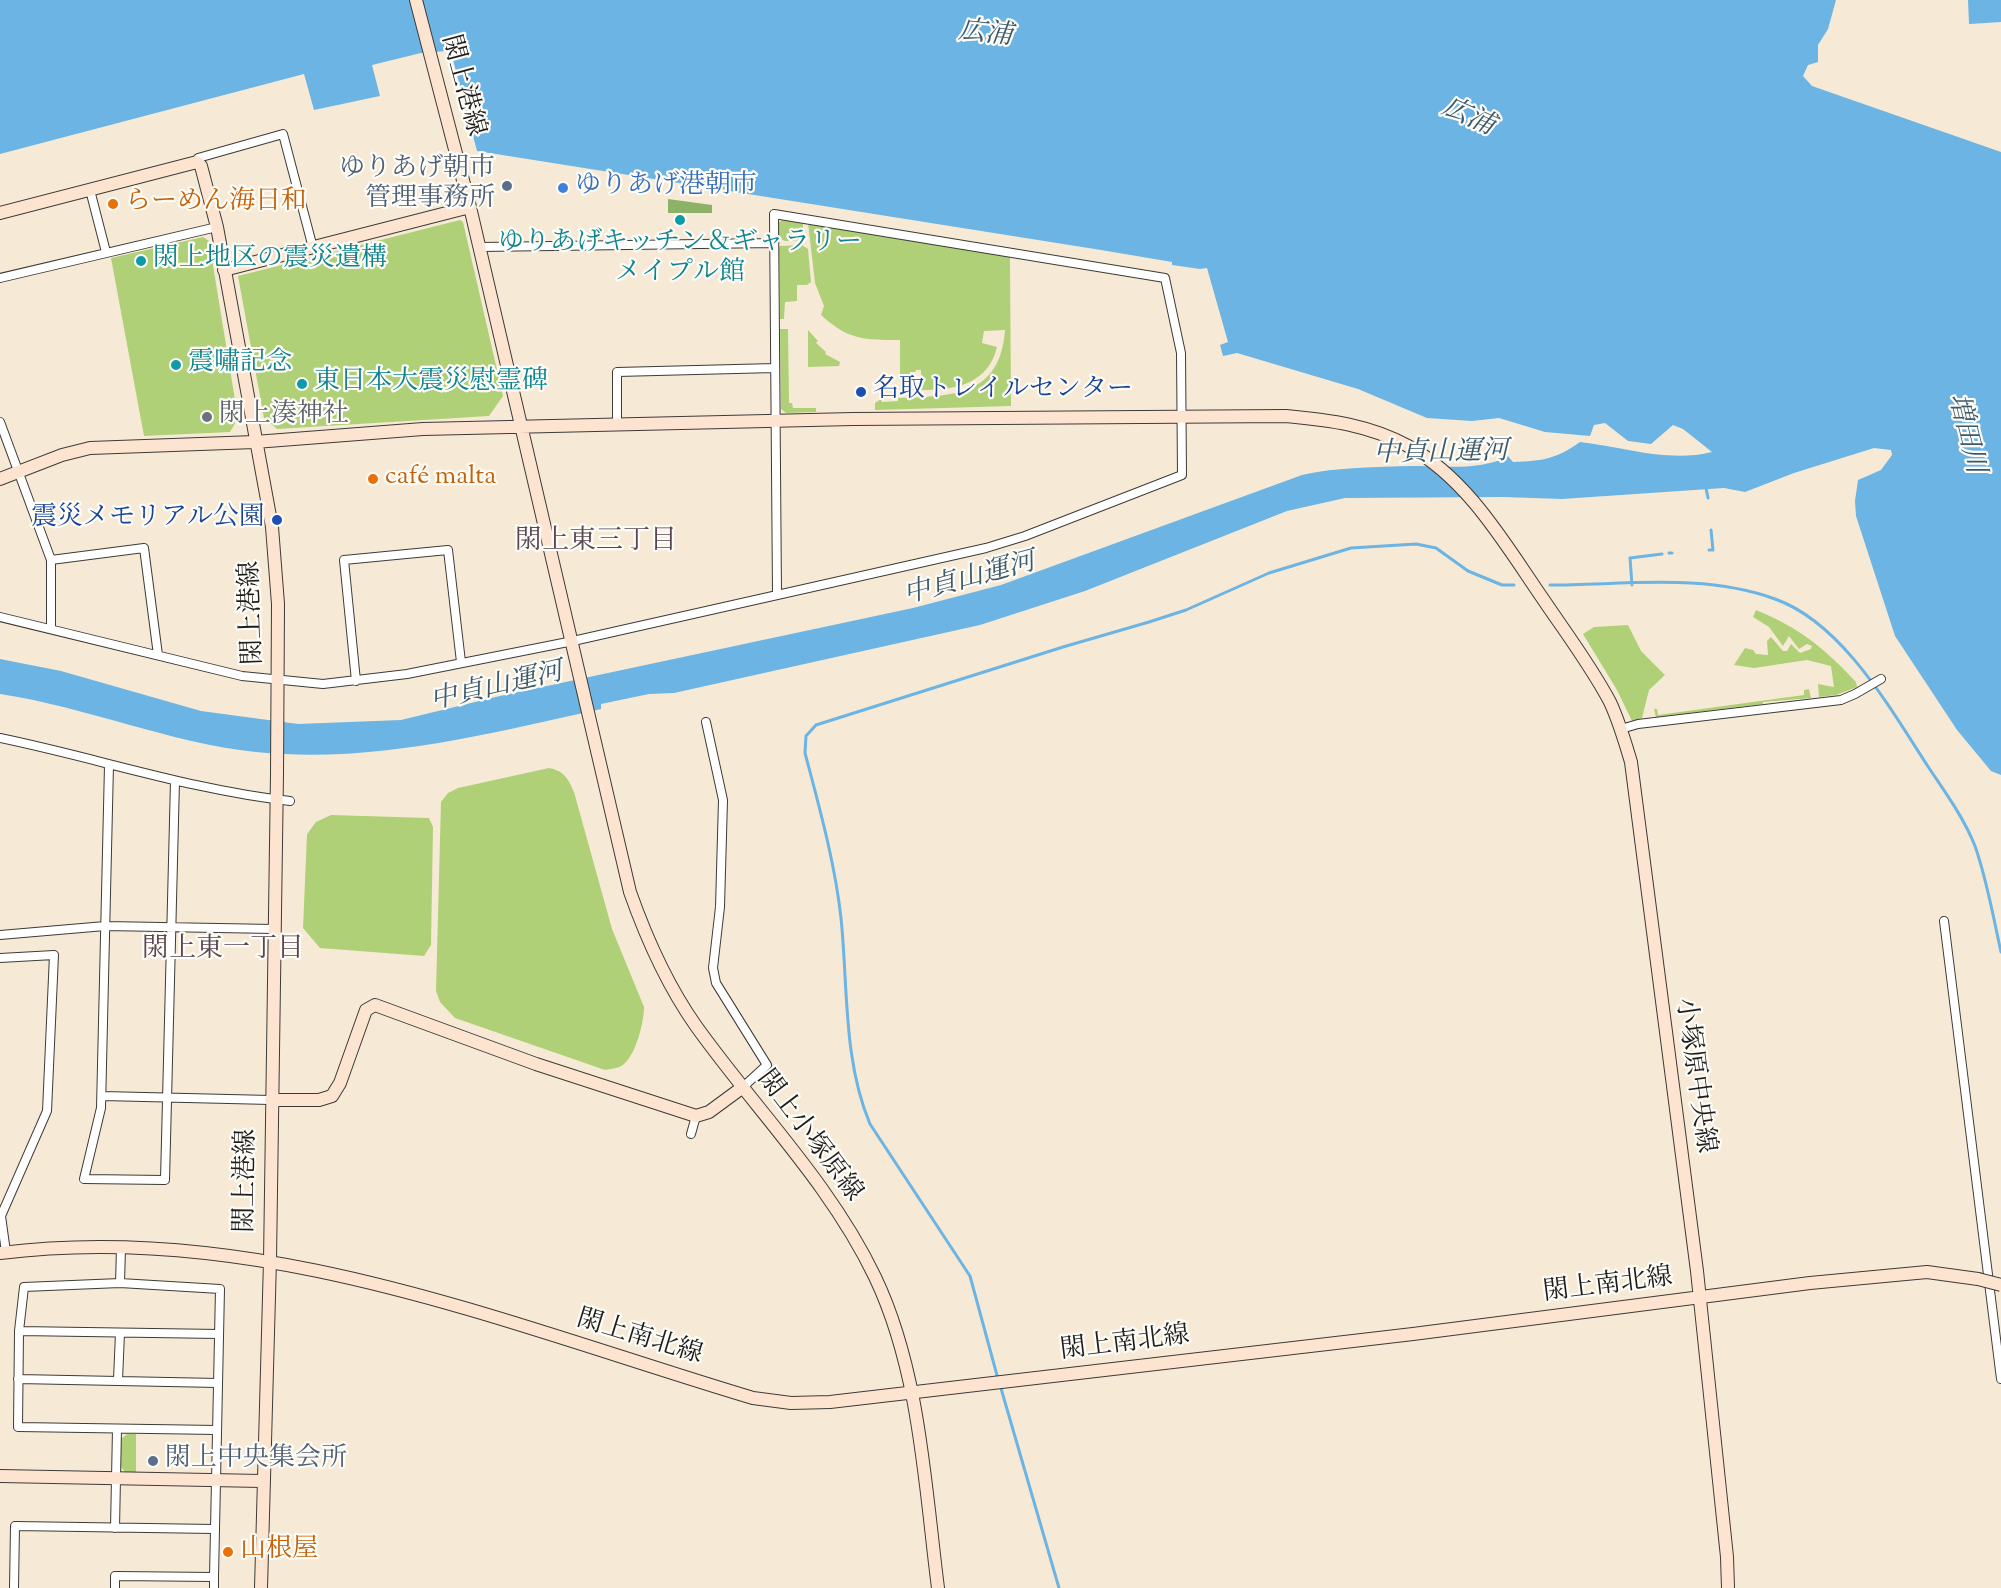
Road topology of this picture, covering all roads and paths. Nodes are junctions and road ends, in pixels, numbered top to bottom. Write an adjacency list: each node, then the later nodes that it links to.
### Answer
1 (416, 0): 4 (street, 閖上港線)
2 (197, 162): 3 (street); 6 (street, 閖上港線); 9 (street)
3 (90, 190): 5 (street); 10 (street)
4 (470, 207): 8 (street, 閖上港線); 9 (street)
5 (0, 213)
6 (217, 227): 10 (street); 11 (street, 閖上港線)
7 (774, 243): 8 (street); 13 (street); 14 (street)
8 (480, 247): 18 (street, 閖上港線)
9 (313, 248): 11 (street)
10 (106, 252): 12 (street)
11 (224, 270): 19 (street, 閖上港線)
12 (0, 278)
13 (775, 368): 16 (street); 17 (street)
14 (1181, 416): 16 (street); 23 (street); 33 (street, 小塚原中央線)
15 (0, 422): 20 (street)
16 (776, 422): 17 (street); 23 (street)
17 (617, 425): 18 (street)
18 (523, 427): 19 (street); 26 (street)
19 (255, 442): 20 (street); 29 (street, 閖上港線)
20 (20, 471): 21 (street); 22 (street)
21 (0, 479)
22 (51, 560): 25 (street); 27 (street)
23 (777, 595): 26 (street)
24 (0, 617): 25 (street)
25 (51, 627): 27 (street)
26 (573, 641): 28 (street); 45 (street, 閖上小塚原線)
27 (158, 655): 29 (street)
28 (461, 662): 31 (street); 31 (street)
29 (278, 680): 31 (street); 37 (street, 閖上港線)
30 (1878, 680): 33 (street)
31 (356, 681)
32 (706, 722): 45 (street)
33 (1621, 729): 56 (street, 小塚原中央線)
34 (0, 738): 35 (street)
35 (109, 765): 36 (street); 40 (street)
36 (175, 782): 37 (street); 41 (street)
37 (277, 800): 38 (street); 42 (street, 閖上港線)
38 (290, 801)
39 (1944, 921): 61 (street)
40 (105, 926): 41 (street); 43 (street); 46 (street)
41 (172, 928): 42 (street); 47 (street)
42 (274, 929): 48 (street, 閖上港線)
43 (0, 935)
44 (0, 958): 52 (street)
45 (743, 1087): 49 (street); 64 (street, 閖上小塚原線)
46 (102, 1096): 47 (street); 47 (street)
47 (168, 1097): 48 (street)
48 (271, 1100): 49 (street); 53 (street, 閖上港線)
49 (696, 1116): 50 (street)
50 (691, 1134)
51 (121, 1248): 52 (street, 閖上南北線); 53 (street, 閖上南北線); 54 (street)
52 (3, 1253)
53 (270, 1260): 64 (street, 閖上南北線); 70 (street, 閖上港線)
54 (120, 1283): 57 (street); 59 (street)
55 (2001, 1285): 56 (street, 閖上南北線, bridge)
56 (1699, 1298): 64 (street, 閖上南北線); 79 (street, 小塚原中央線)
57 (19, 1331): 58 (street); 60 (street)
58 (120, 1333): 59 (street); 62 (street)
59 (219, 1334): 63 (street)
60 (18, 1379): 62 (street); 65 (street)
61 (2001, 1379)
62 (118, 1380): 63 (street)
63 (218, 1383): 66 (street)
64 (911, 1392): 78 (street, 閖上小塚原線)
65 (117, 1429): 66 (street); 68 (street)
66 (217, 1430): 69 (street)
67 (0, 1476): 68 (street)
68 (116, 1479): 69 (street); 71 (street)
69 (216, 1481): 70 (street); 72 (street)
70 (262, 1481): 77 (street, 閖上港線)
71 (115, 1528): 72 (street); 74 (street)
72 (214, 1529): 73 (street)
73 (214, 1577): 75 (street); 76 (street)
74 (14, 1588)
75 (115, 1588)
76 (214, 1588)
77 (261, 1588)
78 (938, 1588)
79 (1728, 1588)

